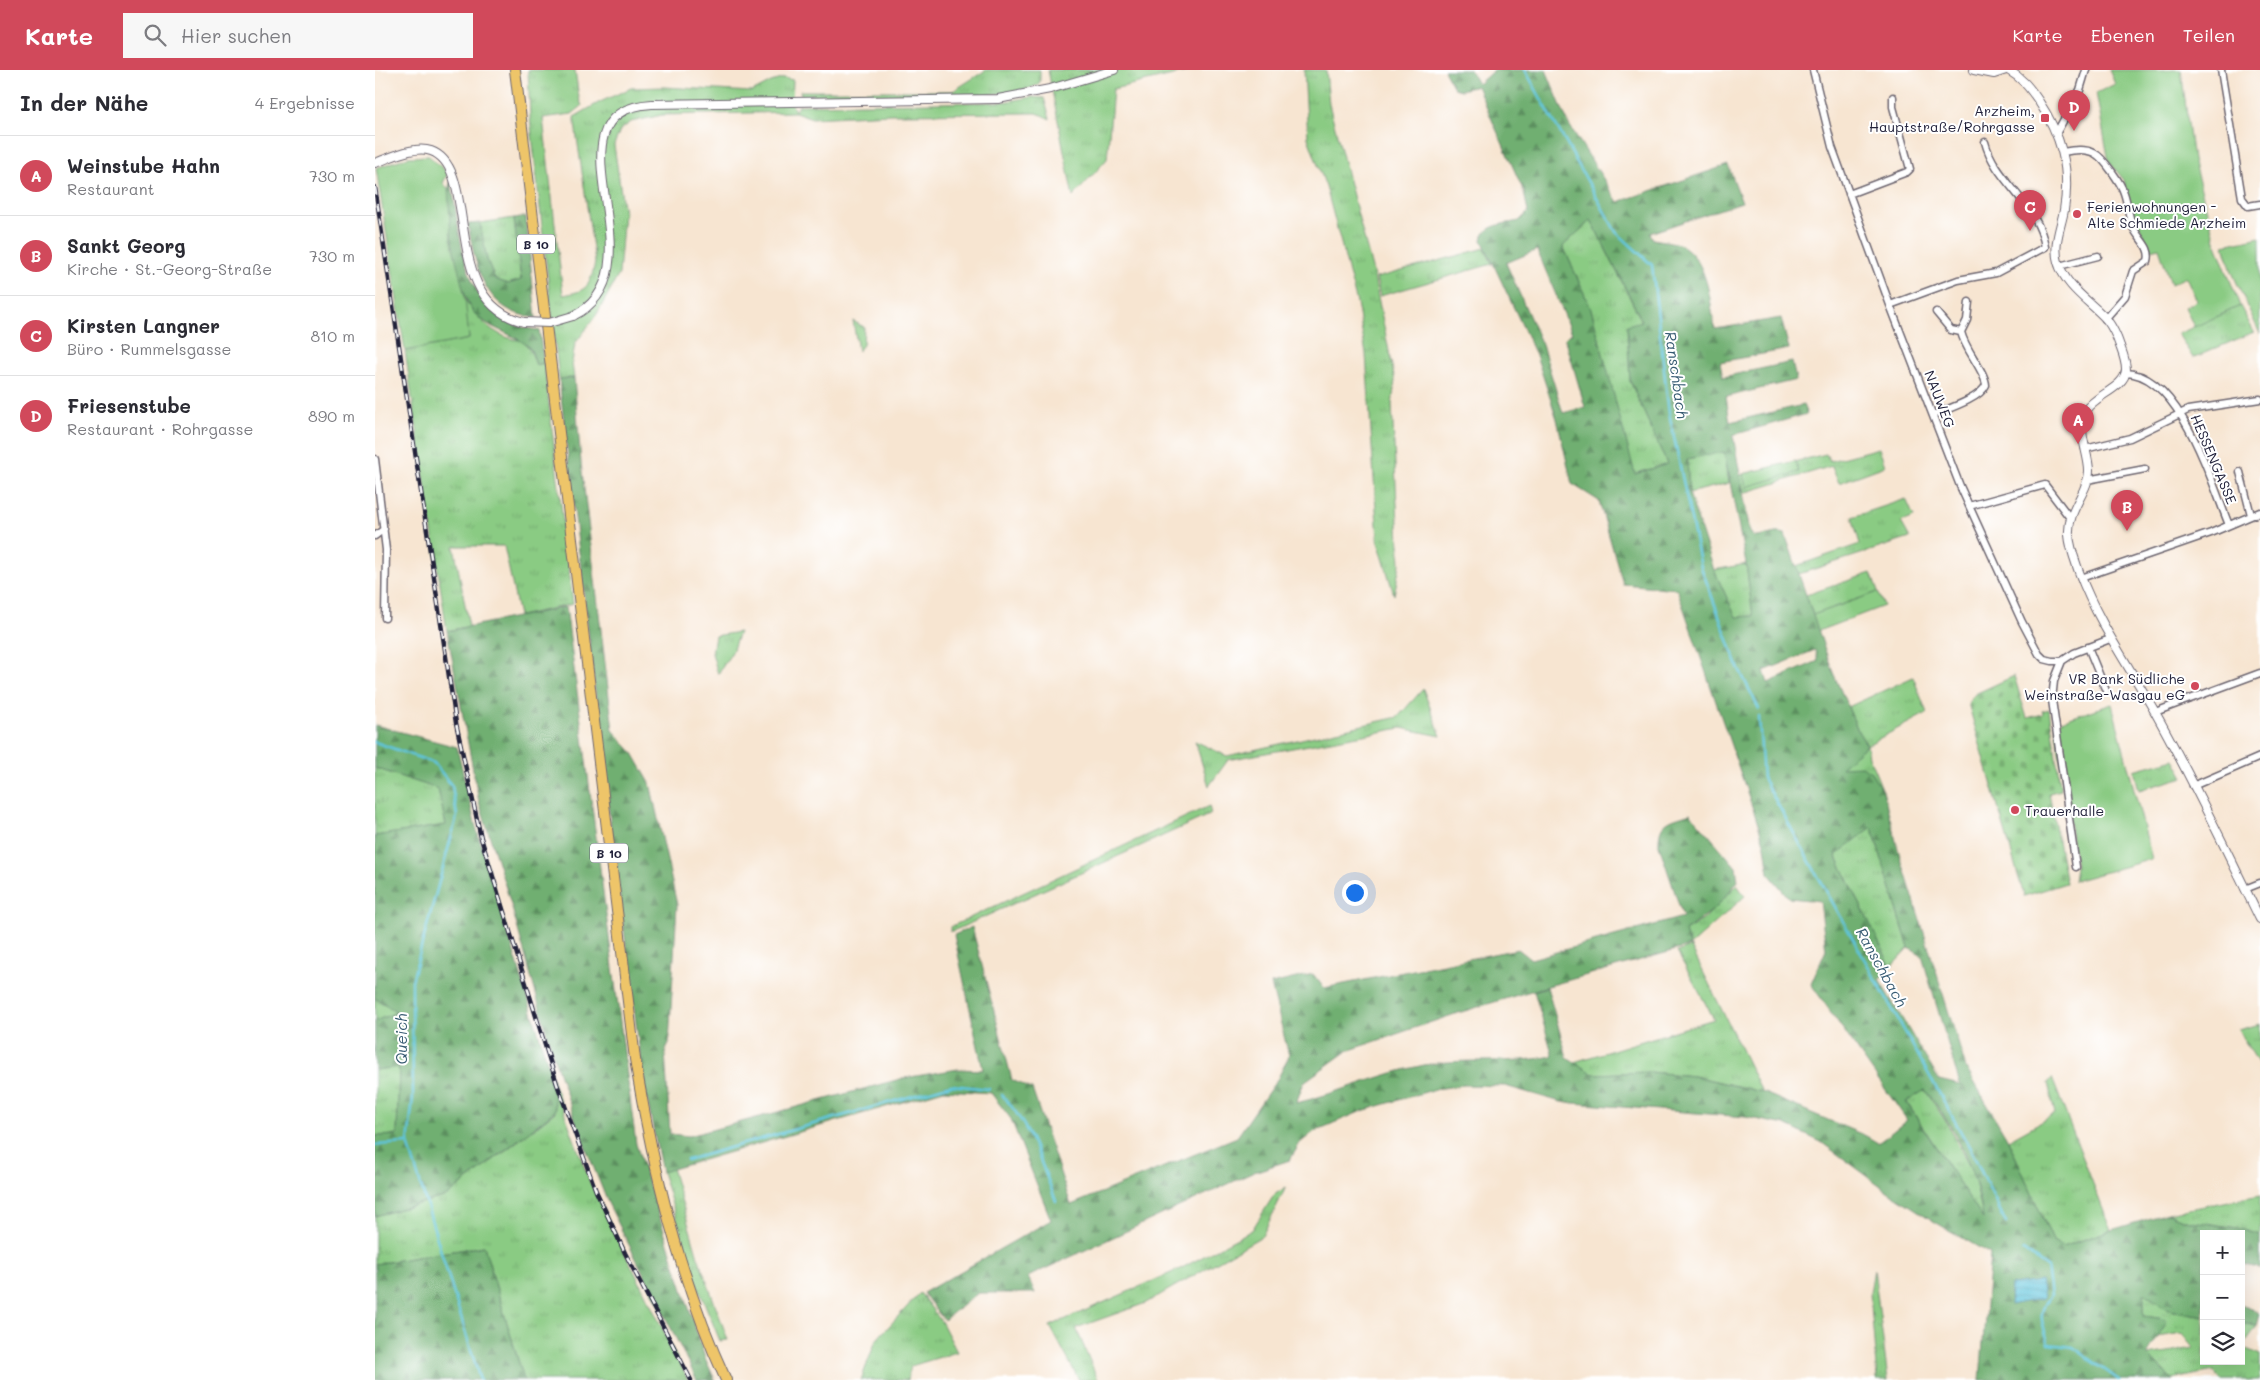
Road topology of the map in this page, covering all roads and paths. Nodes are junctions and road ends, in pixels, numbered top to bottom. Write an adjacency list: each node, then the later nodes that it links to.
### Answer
1 (1113, 70): 12 (street, bridge)
2 (1813, 70): 13 (street, NAUWEG)
3 (1974, 70): 4 (street)
4 (2007, 70): 9 (street)
5 (2086, 70): 9 (street)
6 (2221, 70): 14 (street)
7 (516, 72): 54 (highway, B 10)
8 (1893, 97): 13 (street)
9 (2057, 132): 11 (street)
10 (1985, 142): 15 (street)
11 (2063, 152): 16 (street); 22 (street)
12 (375, 163)
13 (1849, 194): 20 (street, NAUWEG)
14 (2260, 204)
15 (2045, 247): 16 (street); 20 (street)
16 (2056, 252): 18 (street)
17 (2098, 256): 18 (street)
18 (2059, 266): 22 (street)
19 (1969, 302): 23 (street)
20 (1890, 305): 27 (street, NAUWEG)
21 (1936, 312): 23 (street)
22 (2105, 318): 24 (street)
23 (1961, 332): 27 (street)
24 (2125, 373): 26 (street, HESSENGASSE); 28 (street)
25 (2260, 400): 26 (street)
26 (2181, 413): 28 (street); 37 (street, HESSENGASSE)
27 (1933, 415): 33 (street, NAUWEG)
28 (2085, 449): 32 (street)
29 (375, 459): 38 (street)
30 (2145, 469): 32 (street)
31 (2240, 472): 35 (street)
32 (2087, 480): 36 (street)
33 (1969, 506): 36 (street); 44 (street, NAUWEG)
34 (2260, 512): 35 (street)
35 (2251, 515): 37 (street)
36 (2070, 518): 40 (street)
37 (2229, 525): 40 (street)
38 (384, 529): 39 (street); 41 (street)
39 (375, 536)
40 (2081, 578): 42 (street)
41 (385, 618)
42 (2110, 639): 43 (street); 47 (street)
43 (2088, 647): 44 (street); 46 (street)
44 (2062, 661): 50 (street)
45 (2260, 673): 47 (street)
46 (2106, 691)
47 (2155, 712): 49 (street)
48 (2260, 757): 49 (street)
49 (2193, 786): 52 (street)
50 (2076, 867)
51 (2260, 883): 52 (street)
52 (2245, 889): 53 (street)
53 (2260, 919)
54 (726, 1380)

